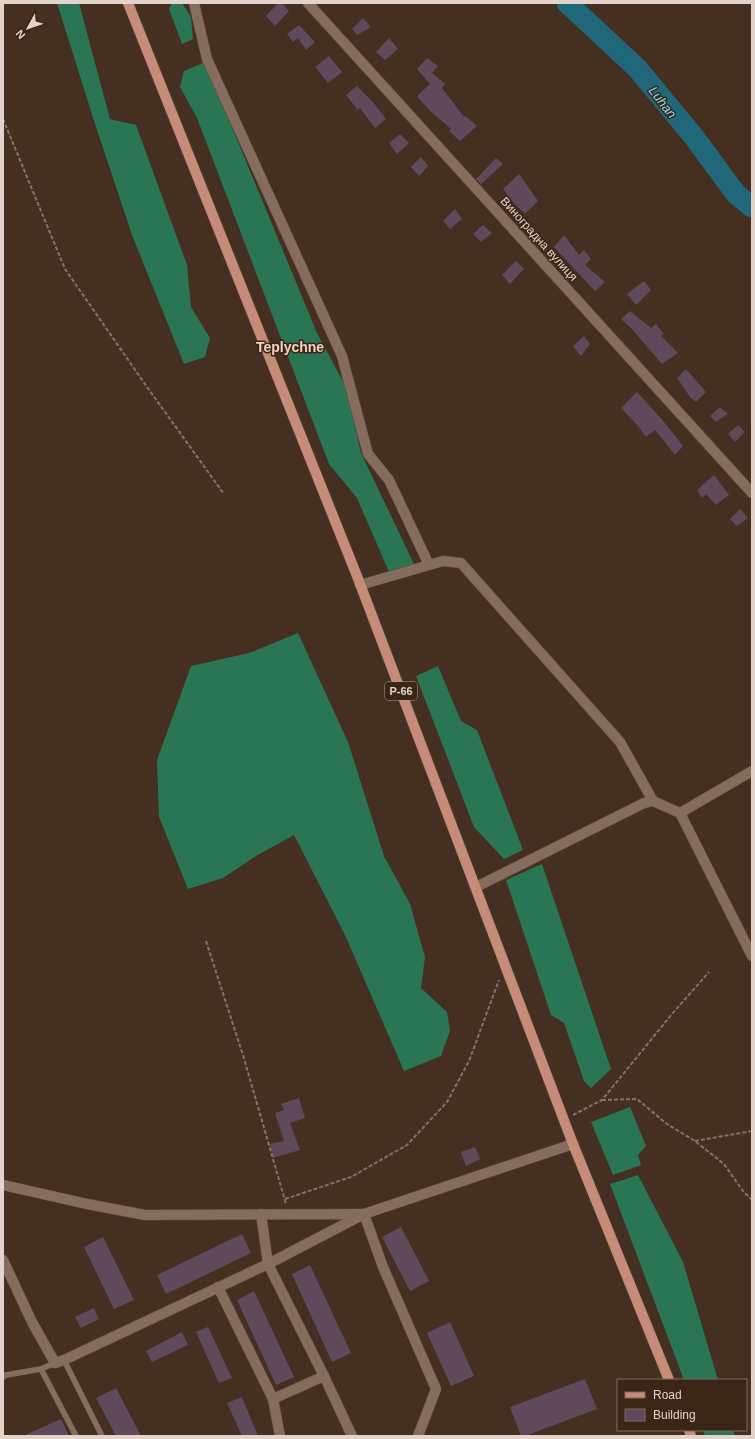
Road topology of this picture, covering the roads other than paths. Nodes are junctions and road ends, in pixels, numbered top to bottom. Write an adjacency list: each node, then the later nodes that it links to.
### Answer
1 (128, 3): 6 (main road, Р-66)
2 (194, 3): 5 (street)
3 (308, 3): 4 (street, Виноградна вулиця)
4 (752, 493)
5 (429, 566): 6 (street); 8 (street)
6 (360, 585): 10 (main road, Р-66)
7 (752, 771): 9 (street)
8 (653, 801): 9 (street); 10 (street)
9 (680, 813): 11 (street)
10 (476, 887): 12 (main road, Р-66)
11 (752, 956)
12 (573, 1144): 15 (street); 23 (main road, Р-66)
13 (3, 1185): 14 (street)
14 (261, 1214): 15 (street); 17 (street)
15 (364, 1214): 17 (street); 29 (street)
16 (3, 1260): 19 (street)
17 (268, 1264): 18 (street); 21 (street)
18 (218, 1287): 19 (street); 24 (street)
19 (60, 1362): 20 (lane); 26 (lane)
20 (41, 1368): 22 (lane); 25 (lane)
21 (324, 1376): 24 (street); 28 (street)
22 (3, 1377)
23 (668, 1379)
24 (273, 1399): 27 (street)
25 (76, 1436)
26 (102, 1436)
27 (280, 1436)
28 (352, 1436)
29 (418, 1436)

